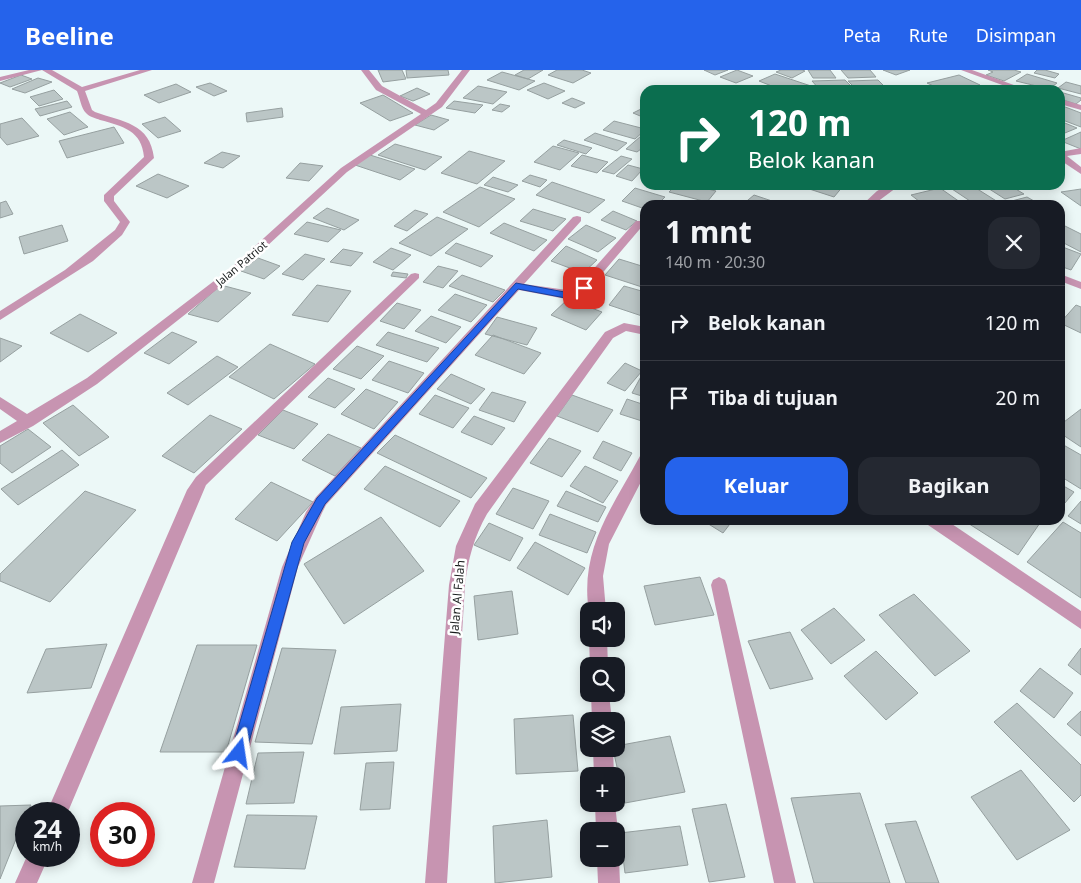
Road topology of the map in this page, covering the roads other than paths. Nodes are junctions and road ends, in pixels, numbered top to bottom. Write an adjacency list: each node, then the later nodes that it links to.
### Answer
1 (39, 70): 7 (street)
2 (46, 70): 9 (street)
3 (148, 70): 9 (street)
4 (365, 70): 12 (street)
5 (466, 70): 12 (street, Jalan Patriot)
6 (965, 70): 8 (street)
7 (0, 79)
8 (1009, 85)
9 (81, 90): 25 (street)
10 (1065, 103): 11 (street)
11 (1081, 108)
12 (428, 114): 28 (street, Jalan Patriot)
13 (1081, 152): 14 (street)
14 (1065, 154)
15 (1065, 159): 16 (street)
16 (1081, 171)
17 (884, 190): 18 (street)
18 (872, 200)
19 (577, 219): 23 (street)
20 (640, 222): 23 (street)
21 (416, 276): 35 (street)
22 (1065, 278): 24 (street)
23 (516, 286): 39 (street)
24 (1081, 286)
25 (0, 316)
26 (640, 330): 40 (street, Jalan Al Falah)
27 (0, 402): 28 (street)
28 (28, 422): 29 (street, Jalan Patriot)
29 (0, 438)
30 (640, 470): 33 (street)
31 (941, 525): 34 (street)
32 (719, 585): 42 (street)
33 (596, 602)
34 (1081, 621)
35 (61, 802)
36 (33, 867): 38 (street)
37 (608, 867): 41 (street)
38 (26, 883)
39 (203, 883)
40 (436, 883)
41 (609, 883)
42 (785, 883)

